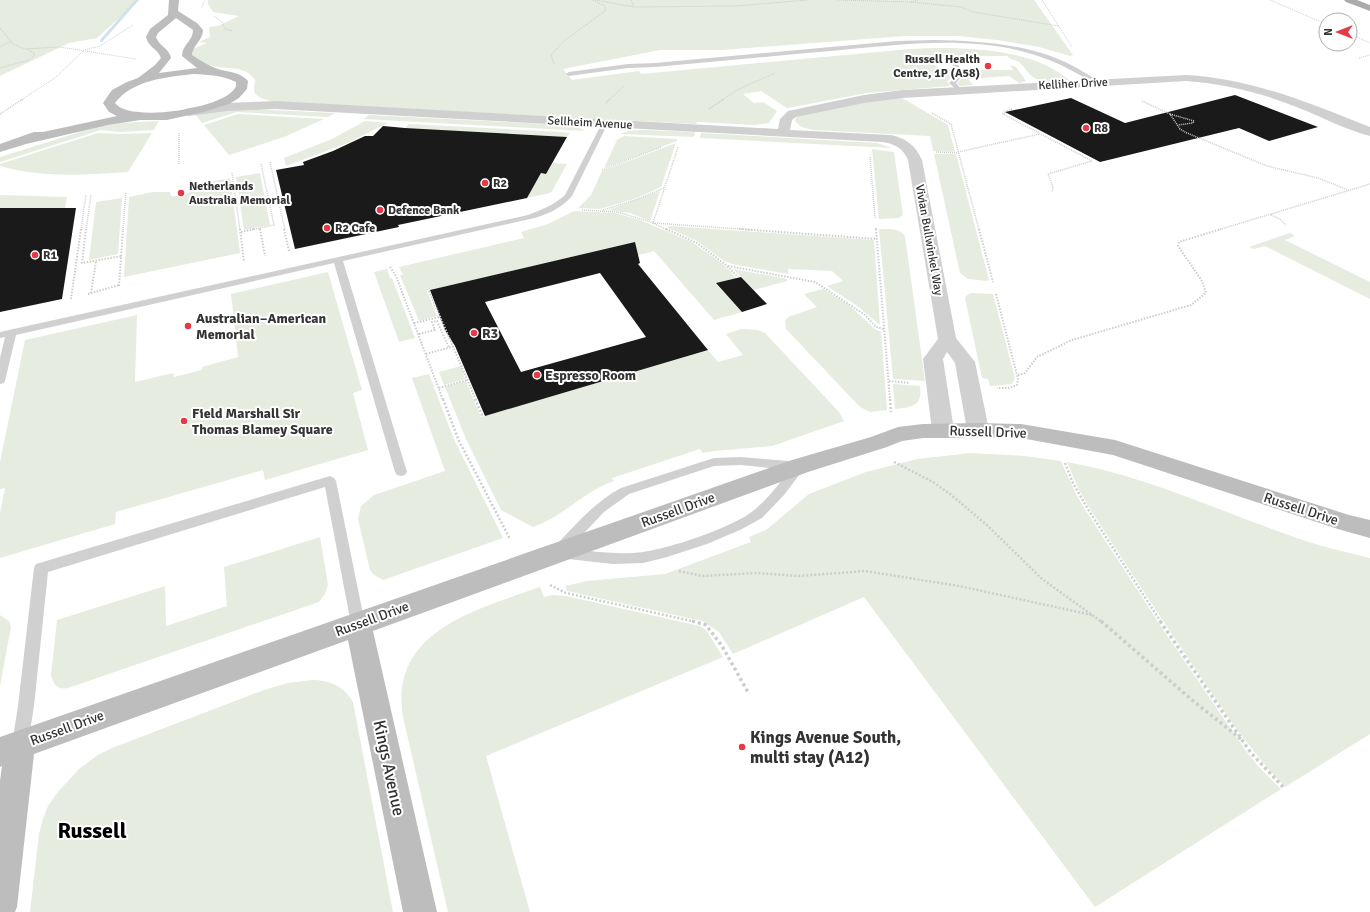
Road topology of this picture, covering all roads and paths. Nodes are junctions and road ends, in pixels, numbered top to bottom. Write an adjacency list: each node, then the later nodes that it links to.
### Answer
1 (174, 0): 14 (street)
2 (592, 0): 36 (path)
3 (595, 0): 12 (path)
4 (631, 0): 12 (path)
5 (808, 0): 12 (path)
6 (837, 0): 11 (path)
7 (918, 0): 11 (path)
8 (1042, 0): 17 (path)
9 (1270, 0): 15 (path)
10 (1349, 0): 13 (main road)
11 (911, 2): 17 (path)
12 (634, 7)
13 (1370, 8)
14 (174, 14): 32 (street); 37 (street)
15 (1318, 21)
16 (139, 22): 24 (path)
17 (1059, 26): 25 (path)
18 (0, 28): 20 (path)
19 (1358, 38): 21 (path)
20 (11, 41): 22 (path); 23 (path)
21 (1370, 43)
22 (0, 47)
23 (25, 49): 24 (path); 35 (path)
24 (84, 50): 32 (path); 49 (path)
25 (1074, 51)
26 (776, 53): 30 (lane); 39 (lane); 47 (path)
27 (1370, 55): 31 (path)
28 (672, 56): 30 (lane)
29 (650, 58): 34 (lane)
30 (728, 58): 34 (lane)
31 (1359, 58)
32 (162, 63): 40 (street)
33 (954, 63): 42 (lane)
34 (628, 66): 38 (lane)
35 (0, 68)
36 (557, 68)
37 (220, 72): 40 (street); 41 (street)
38 (569, 74)
39 (1097, 83): 42 (street, Kelliher Drive); 56 (street, Kelliher Drive)
40 (132, 84): 43 (street)
41 (242, 84): 45 (street, Sellheim Avenue); 48 (street)
42 (960, 91): 57 (street, Kelliher Drive)
43 (110, 100): 51 (street); 59 (street)
44 (1145, 102): 50 (path)
45 (275, 105): 48 (street, Sellheim Avenue); 52 (street, Sellheim Avenue)
46 (1012, 109): 58 (path)
47 (707, 111)
48 (189, 112): 51 (street)
49 (0, 114)
50 (1170, 114): 54 (path); 54 (path)
51 (138, 116): 59 (street)
52 (605, 123): 57 (street, Sellheim Avenue); 93 (lane)
53 (951, 124): 65 (path)
54 (1178, 125): 74 (path)
55 (178, 129): 69 (path)
56 (1370, 132)
57 (783, 133): 61 (street, Sellheim Avenue)
58 (1040, 134): 65 (path); 76 (path)
59 (26, 140): 63 (street)
60 (679, 141): 73 (path)
61 (904, 143): 110 (street, Vivian Bullwinkel Way)
62 (666, 146): 70 (path)
63 (0, 148)
64 (934, 152): 65 (path)
65 (958, 152): 98 (path)
66 (870, 156): 82 (path)
67 (270, 162): 89 (path)
68 (261, 164): 85 (path)
69 (179, 165)
70 (600, 171)
71 (232, 173): 87 (path)
72 (1370, 184): 74 (path)
73 (664, 188): 80 (path); 83 (path)
74 (1349, 190): 81 (path)
75 (126, 192): 90 (path)
76 (1052, 192)
77 (86, 195): 103 (path)
78 (91, 195): 92 (path)
79 (579, 210): 80 (path)
80 (602, 210): 83 (path)
81 (1270, 214): 84 (path); 113 (path)
82 (875, 218)
83 (653, 223): 88 (path); 95 (path)
84 (1286, 225)
85 (260, 228): 87 (path); 91 (path)
86 (876, 228): 88 (path)
87 (241, 232): 94 (path)
88 (877, 239): 106 (path)
89 (289, 252)
90 (122, 256): 92 (path); 100 (path)
91 (265, 256)
92 (96, 261): 101 (path)
93 (338, 261): 107 (lane); 127 (lane)
94 (245, 265)
95 (727, 266): 97 (path); 106 (path)
96 (396, 276): 105 (path)
97 (738, 278)
98 (993, 282)
99 (429, 291): 104 (path)
100 (119, 292)
101 (91, 293)
102 (996, 294): 113 (path)
103 (71, 299)
104 (440, 317): 105 (path); 111 (path)
105 (414, 323): 108 (path)
106 (884, 329): 116 (path)
107 (11, 333): 109 (lane); 115 (lane)
108 (419, 334): 111 (path); 112 (path)
109 (0, 335)
110 (947, 340): 122 (street); 123 (street, Vivian Bullwinkel Way)
111 (452, 347): 112 (path); 114 (path)
112 (426, 354): 118 (path)
113 (1018, 375): 119 (path)
114 (467, 380): 118 (path); 121 (path)
115 (0, 381)
116 (889, 381): 117 (path); 120 (path)
117 (916, 383)
118 (439, 388): 129 (path)
119 (993, 388)
120 (891, 412)
121 (483, 417)
122 (943, 430): 123 (street, Russell Drive); 126 (street, Russell Drive)
123 (978, 430): 128 (street, Russell Drive)
124 (1064, 459): 136 (path)
125 (892, 461): 133 (path)
126 (800, 466): 130 (street, Russell Drive); 130 (lane); 130 (lane)
127 (401, 472)
128 (1370, 529)
129 (510, 539)
130 (556, 554): 134 (street, Russell Drive)
131 (678, 570): 133 (path)
132 (550, 585): 135 (path)
133 (1095, 616): 136 (path)
134 (358, 624): 137 (street, Russell Drive); 137 (lane); 140 (street, Kings Avenue)
135 (749, 694)
136 (1241, 739): 138 (path)
137 (10, 749): 139 (street)
138 (1284, 788)
139 (0, 907)
140 (420, 912)

